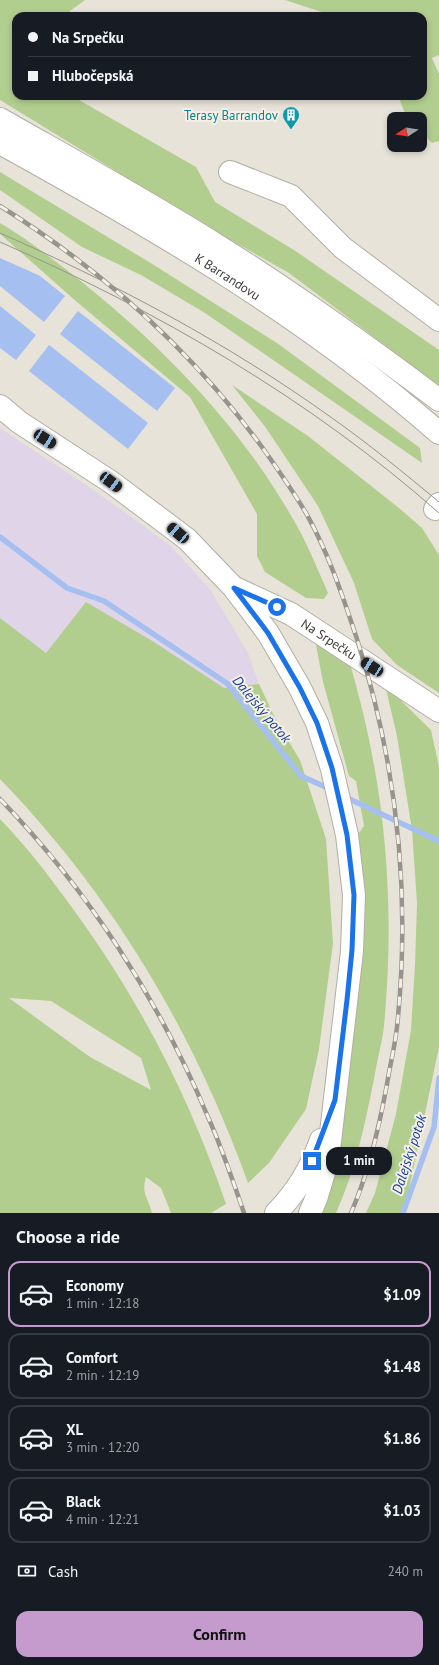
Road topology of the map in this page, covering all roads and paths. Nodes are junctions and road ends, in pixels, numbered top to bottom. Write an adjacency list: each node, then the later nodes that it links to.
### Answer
1 (0, 120): 5 (street, K Barrandovu)
2 (0, 143): 7 (street, K Barrandovu)
3 (230, 172): 4 (street)
4 (439, 320)
5 (439, 400)
6 (0, 406): 8 (street)
7 (439, 433)
8 (234, 588): 9 (street, Na Srpečku); 10 (street)
9 (439, 711)
10 (335, 1100): 11 (street); 12 (street)
11 (276, 1213)
12 (310, 1213)

